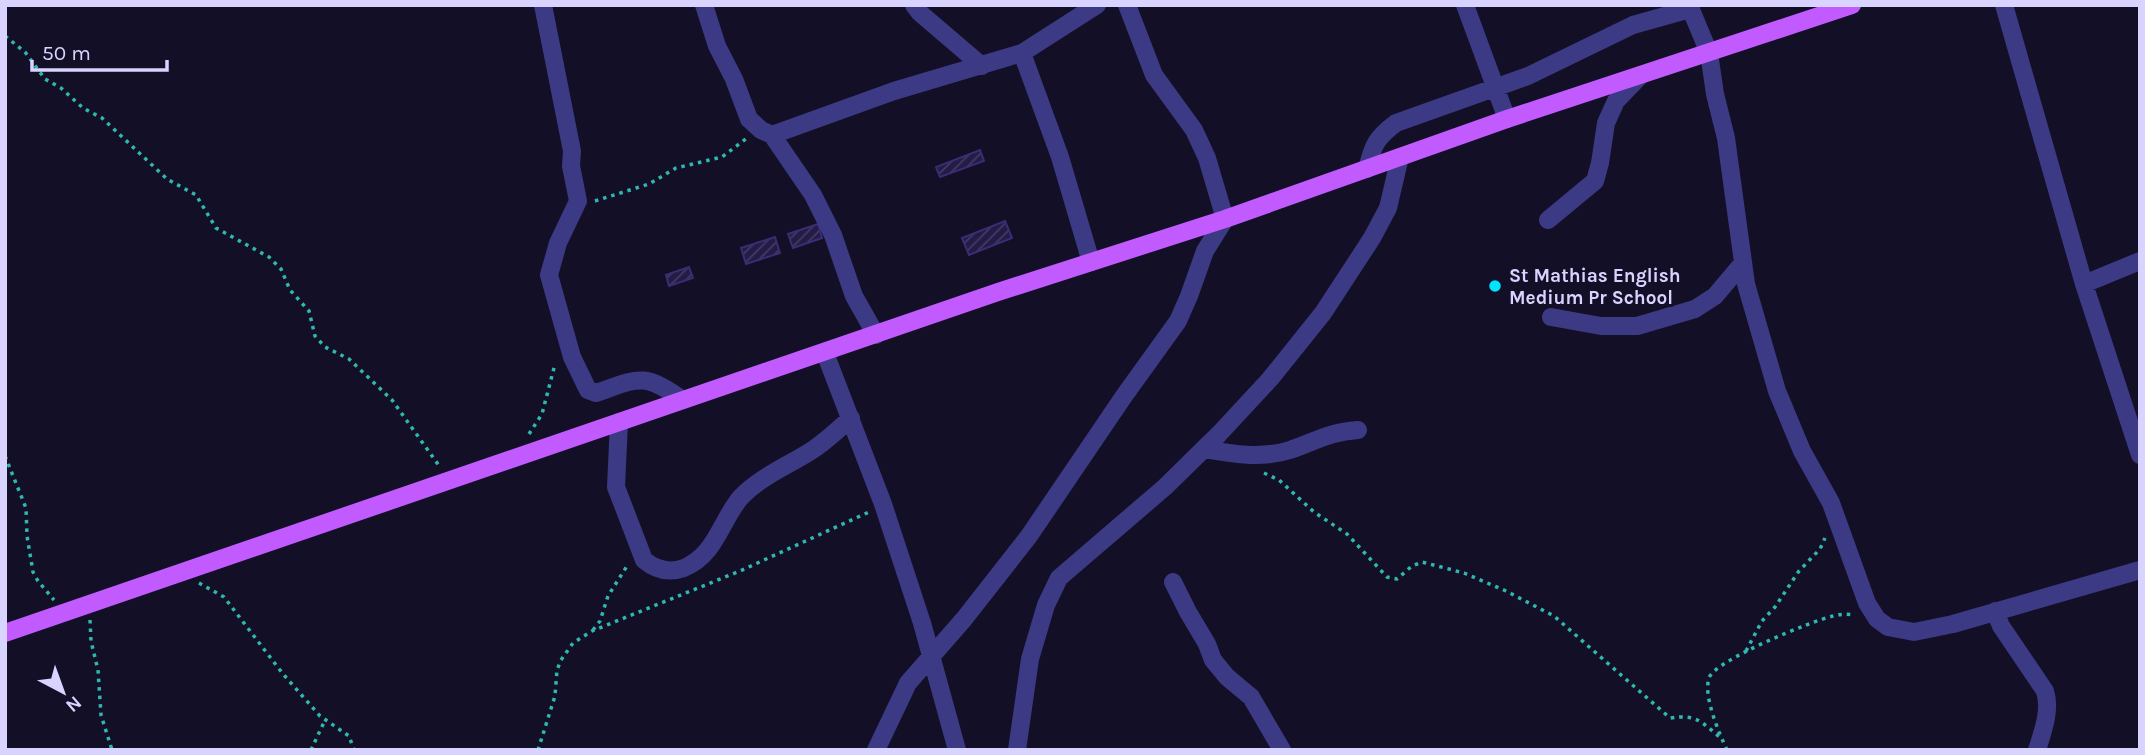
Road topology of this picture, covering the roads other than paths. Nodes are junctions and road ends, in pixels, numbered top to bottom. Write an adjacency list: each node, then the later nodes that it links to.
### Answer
1 (543, 5): 28 (street)
2 (704, 5): 16 (street)
3 (914, 5): 12 (street)
4 (1097, 5): 10 (street)
5 (1127, 5): 19 (street)
6 (1465, 5): 14 (street)
7 (1852, 5): 11 (main road)
8 (2004, 5): 24 (street)
9 (1689, 7): 11 (street); 14 (street)
10 (1022, 53): 12 (street); 22 (street)
11 (1709, 53): 13 (main road); 23 (street)
12 (982, 66): 16 (street)
13 (1641, 75): 15 (main road); 20 (street)
14 (1495, 88): 15 (street); 18 (street)
15 (1507, 119): 17 (main road)
16 (766, 132): 26 (street)
17 (1400, 157): 18 (main road); 33 (street)
18 (1367, 169): 19 (main road)
19 (1225, 219): 22 (main road); 39 (street)
20 (1548, 220)
21 (2140, 261): 24 (street)
22 (1091, 262): 26 (main road)
23 (1742, 264): 25 (street); 37 (street)
24 (2084, 284): 29 (street)
25 (1551, 317)
26 (876, 335): 27 (main road)
27 (825, 353): 28 (main road); 30 (street)
28 (683, 400): 31 (main road)
29 (2133, 409): 34 (street)
30 (851, 418): 31 (street); 39 (street)
31 (618, 422): 38 (main road)
32 (1358, 430): 33 (street)
33 (1204, 449): 42 (street)
34 (2140, 455)
35 (2140, 570): 37 (street)
36 (1173, 582): 43 (street)
37 (1995, 611): 44 (street)
38 (5, 633)
39 (930, 657): 40 (street); 41 (street)
40 (876, 750)
41 (957, 750)
42 (1017, 750)
43 (1282, 750)
44 (2037, 750)

